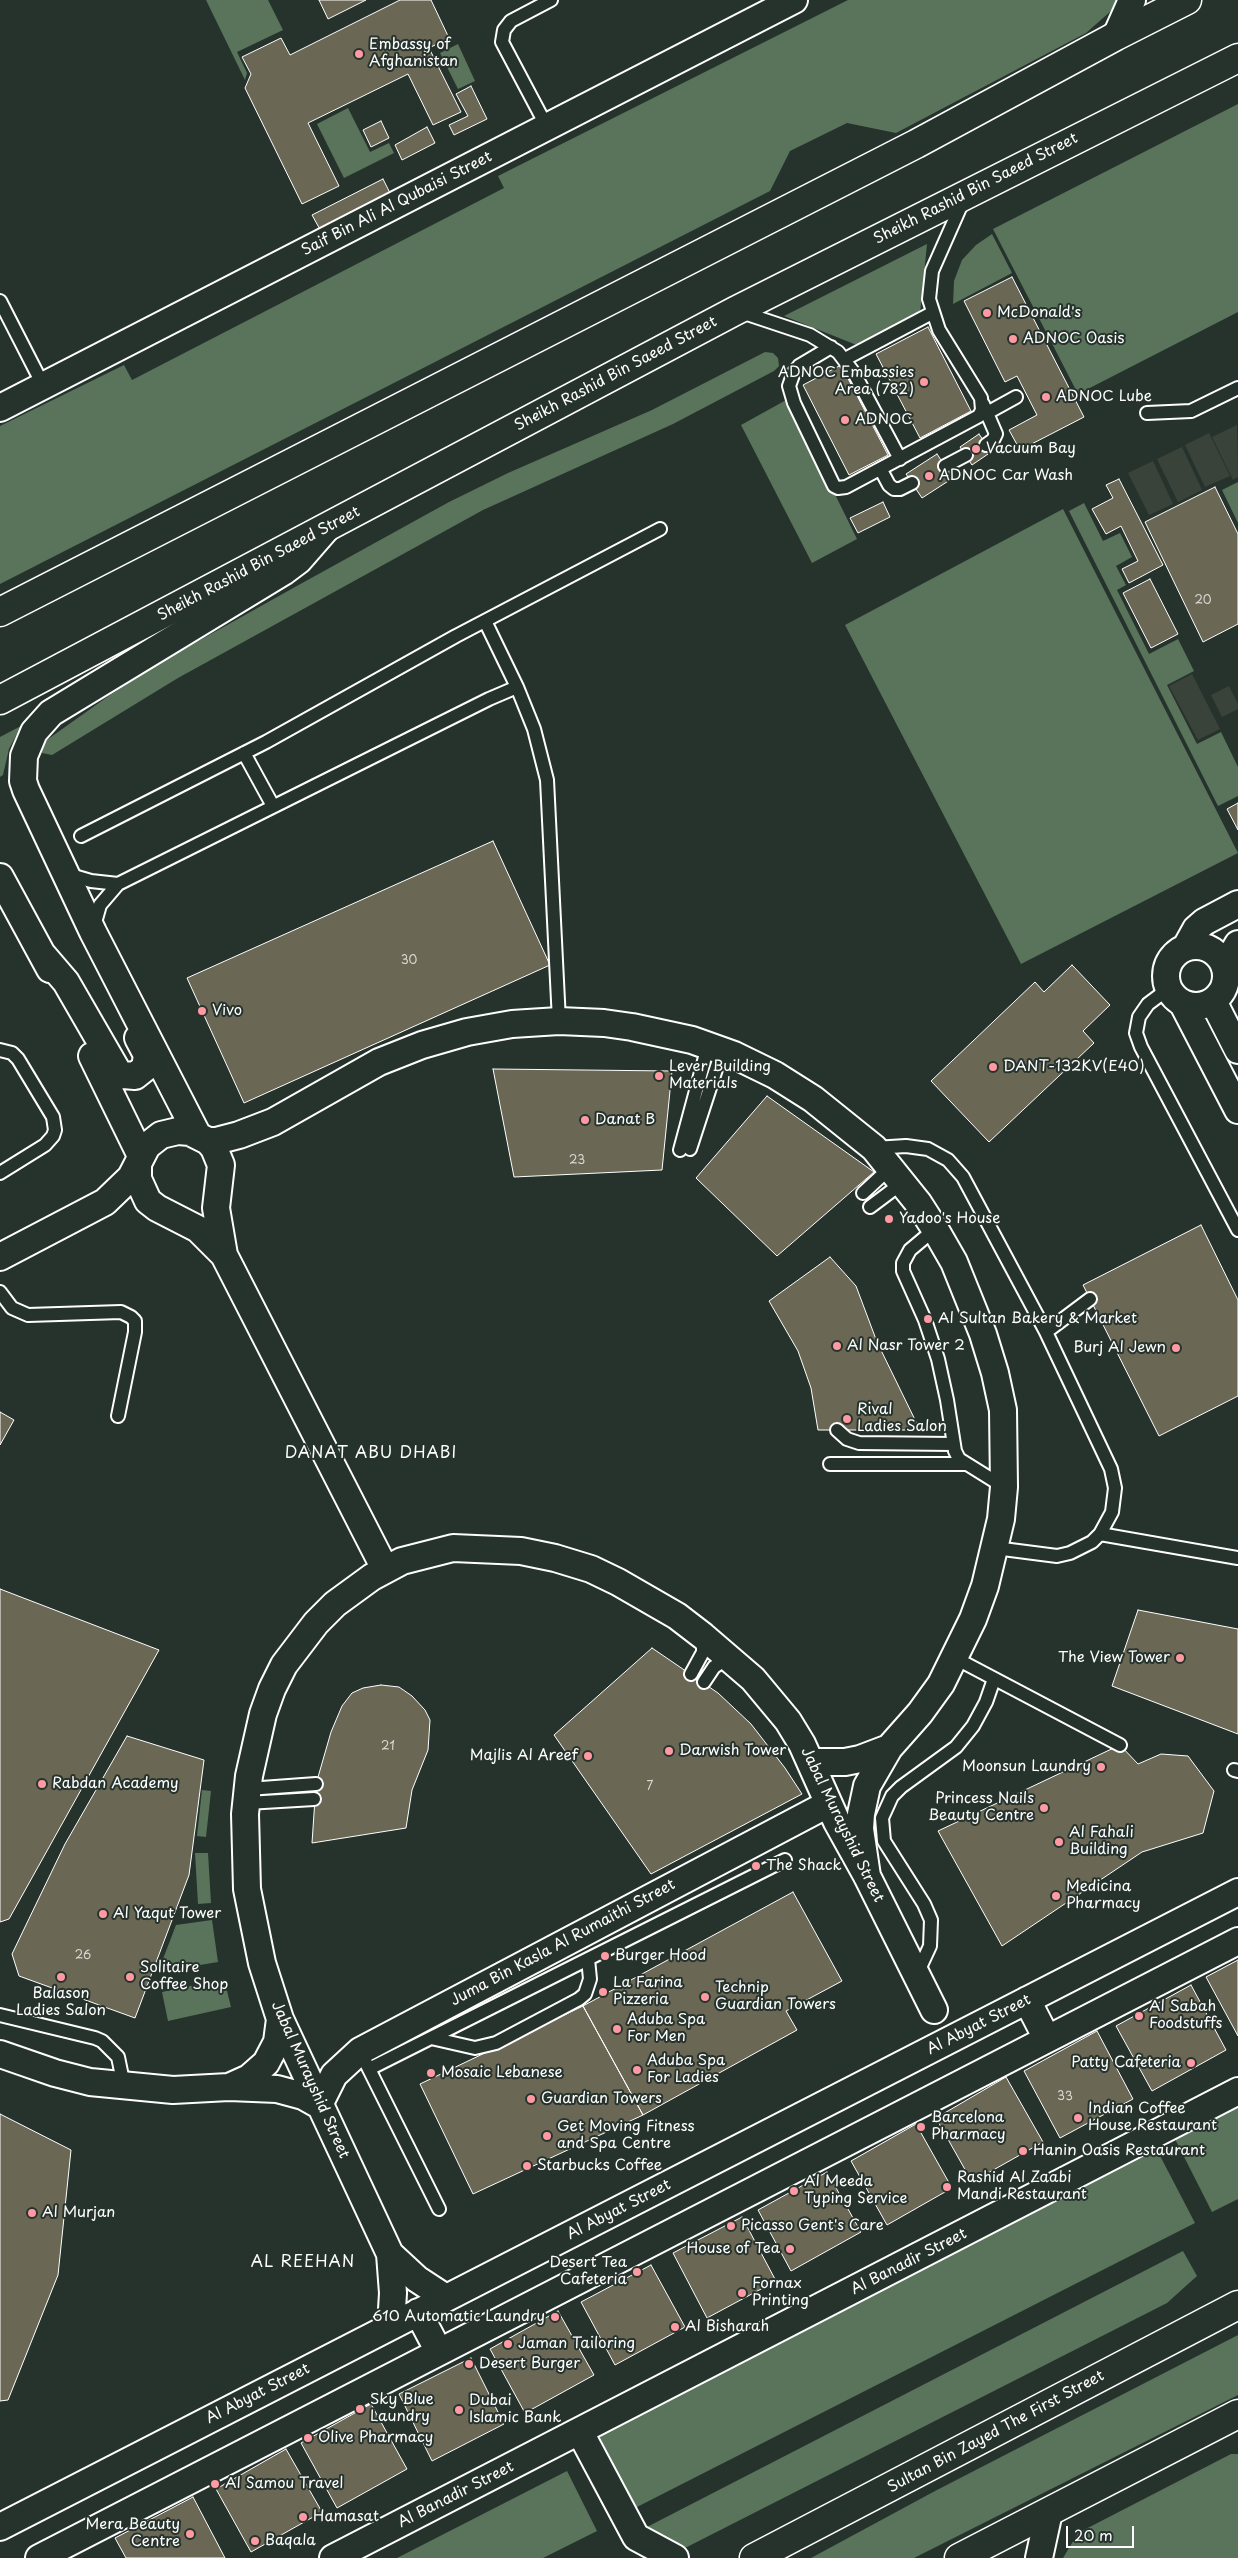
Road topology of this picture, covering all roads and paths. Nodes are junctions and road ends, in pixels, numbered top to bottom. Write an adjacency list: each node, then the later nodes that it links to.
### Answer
1 (551, 0): 7 (lane)
2 (794, 0): 7 (street, Saif Bin Ali Al Qubaisi Street)
3 (1132, 0): 5 (street)
4 (1187, 0): 5 (main road)
5 (1116, 36): 28 (main road)
6 (1238, 58): 8 (main road, Sheikh Rashid Bin Saeed Street)
7 (546, 127): 14 (street, Saif Bin Ali Al Qubaisi Street)
8 (966, 193): 10 (main road, Sheikh Rashid Bin Saeed Street); 11 (lane)
9 (0, 301): 14 (lane)
10 (735, 311): 12 (lane); 26 (main road, Sheikh Rashid Bin Saeed Street)
11 (932, 312): 13 (lane); 18 (lane)
12 (831, 346): 13 (lane); 24 (lane)
13 (845, 359): 22 (lane)
14 (43, 386): 17 (street, Saif Bin Ali Al Qubaisi Street)
15 (1238, 388): 19 (lane)
16 (1016, 397): 18 (lane)
17 (0, 408)
18 (985, 409): 20 (lane); 22 (lane)
19 (1147, 413)
20 (986, 445)
21 (966, 455): 23 (lane)
22 (900, 459): 24 (lane)
23 (945, 466)
24 (881, 470): 25 (lane)
25 (912, 483)
26 (326, 528): 31 (main road, Sheikh Rashid Bin Saeed Street); 35 (street)
27 (660, 529): 29 (lane)
28 (0, 612)
29 (485, 621): 30 (lane); 32 (lane)
30 (517, 687): 33 (lane); 46 (lane)
31 (0, 700)
32 (244, 753): 33 (lane); 34 (lane)
33 (273, 806): 37 (lane)
34 (81, 836)
35 (64, 873): 37 (lane); 39 (street)
36 (0, 877): 42 (street)
37 (118, 884): 39 (lane)
38 (1238, 904): 41 (street)
39 (93, 932): 42 (street); 51 (street)
40 (1238, 944): 43 (street)
41 (1186, 947): 43 (street); 44 (street)
42 (42, 954): 53 (street)
43 (1225, 966): 45 (street)
44 (1176, 996): 45 (street); 50 (street); 59 (lane)
45 (1213, 1001): 49 (street)
46 (559, 1021): 47 (street); 51 (street)
47 (715, 1048): 52 (lane); 54 (street)
48 (0, 1050): 55 (lane)
49 (1238, 1050)
50 (1238, 1110)
51 (202, 1138): 53 (street); 60 (street)
52 (685, 1150)
53 (139, 1162): 60 (street); 61 (street)
54 (889, 1166): 56 (lane); 57 (lane); 58 (street); 64 (lane)
55 (0, 1173)
56 (863, 1193)
57 (870, 1207)
58 (935, 1229): 67 (lane); 70 (street)
59 (1238, 1230)
60 (224, 1255): 74 (street)
61 (0, 1257)
62 (0, 1292): 65 (lane)
63 (1090, 1299): 64 (lane)
64 (1046, 1332): 71 (lane)
65 (118, 1416)
66 (837, 1430): 67 (lane)
67 (953, 1444): 69 (lane)
68 (830, 1464): 69 (lane)
69 (966, 1464): 70 (lane)
70 (1004, 1487): 72 (street)
71 (1100, 1534): 72 (lane); 73 (lane)
72 (995, 1548): 77 (street)
73 (1238, 1558)
74 (385, 1569): 75 (street, Jabal Murayshid Street); 85 (street, Jabal Murayshid Street)
75 (703, 1636): 76 (street, Jabal Murayshid Street); 78 (lane)
76 (729, 1657): 80 (lane); 83 (street, Jabal Murayshid Street)
77 (955, 1658): 79 (lane); 82 (street)
78 (691, 1674)
79 (994, 1679): 81 (lane); 93 (lane)
80 (704, 1682)
81 (1120, 1745)
82 (889, 1748): 83 (street); 89 (street)
83 (811, 1762): 87 (street, Jabal Murayshid Street)
84 (316, 1784): 85 (lane)
85 (248, 1796): 86 (lane); 97 (street, Jabal Murayshid Street)
86 (314, 1799)
87 (828, 1804): 89 (street, Jabal Murayshid Street); 103 (street, Juma Bin Kasla Al Rumaithi Street)
88 (785, 1860): 92 (lane)
89 (867, 1876): 93 (street, Jabal Murayshid Street)
90 (1238, 1892): 94 (street, Al Abyat Street)
91 (1238, 1941): 100 (street)
92 (588, 1959): 99 (lane); 99 (lane)
93 (916, 1974): 95 (street, Jabal Murayshid Street)
94 (1027, 2000): 98 (street, Al Abyat Street); 100 (street)
95 (934, 2010): 98 (street); 102 (street)
96 (0, 2015): 104 (lane)
97 (280, 2019): 105 (street); 107 (street, Jabal Murayshid Street)
98 (979, 2025): 102 (street, Al Abyat Street)
99 (431, 2038): 103 (lane)
100 (1047, 2039): 114 (street)
101 (0, 2054): 104 (street)
102 (922, 2054): 110 (street, Al Abyat Street)
103 (365, 2060): 107 (street, Juma Bin Kasla Al Rumaithi Street); 108 (lane)
104 (124, 2086): 105 (street)
105 (229, 2087): 107 (street)
106 (1238, 2091): 116 (street, Al Banadir Street)
107 (319, 2105): 109 (street, Jabal Murayshid Street)
108 (439, 2209)
109 (390, 2254): 110 (street, Jabal Murayshid Street); 113 (street, Jabal Murayshid Street)
110 (446, 2298): 112 (street, Al Abyat Street)
111 (1238, 2305): 124 (main road, Sultan Bin Zayed The First Street)
112 (418, 2312): 113 (street, Al Abyat Street); 114 (street)
113 (391, 2326): 118 (street, Al Abyat Street)
114 (440, 2352): 121 (street)
115 (1238, 2414): 117 (main road)
116 (580, 2432): 119 (street); 122 (street, Al Banadir Street)
117 (1050, 2512): 120 (main road); 125 (street)
118 (0, 2527)
119 (635, 2548): 123 (street)
120 (970, 2556)
121 (39, 2558)
122 (333, 2558)
123 (675, 2558)
124 (754, 2558)
125 (1039, 2558)

